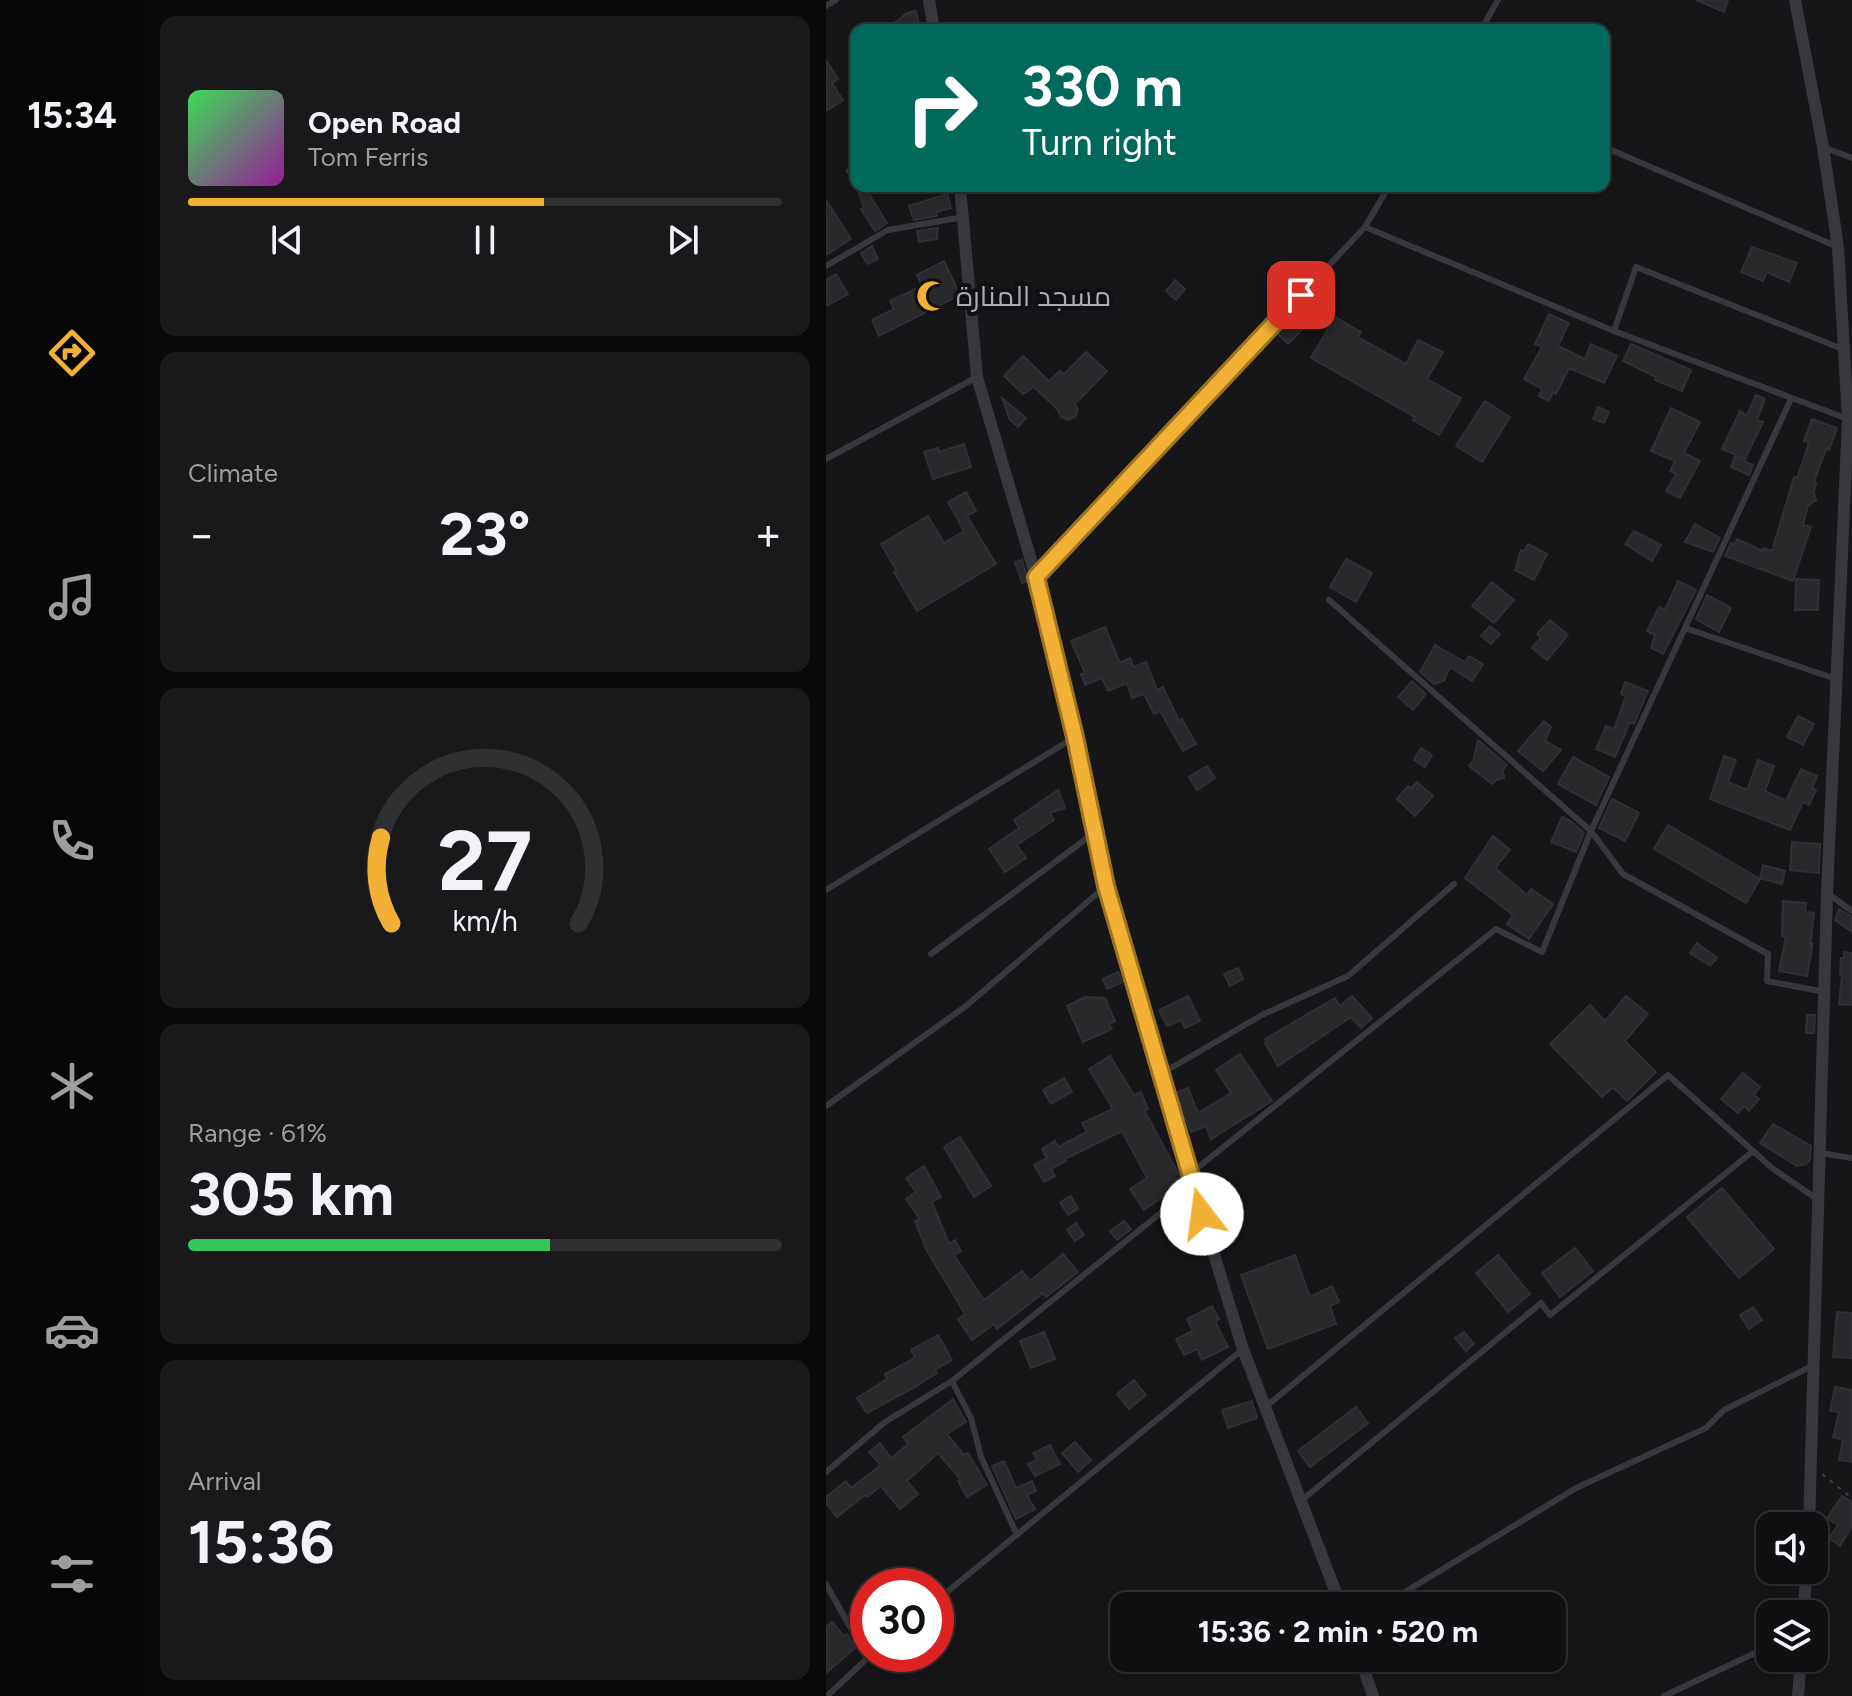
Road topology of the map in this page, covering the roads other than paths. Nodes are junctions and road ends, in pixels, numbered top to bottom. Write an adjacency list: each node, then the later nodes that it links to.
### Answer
1 (836, 0): 5 (lane)
2 (929, 0): 6 (street)
3 (1498, 0): 7 (lane)
4 (1795, 0): 8 (street)
5 (826, 6)
6 (933, 24)
7 (1484, 24)
8 (1823, 147): 10 (lane); 15 (street)
9 (1610, 150): 15 (lane)
10 (1852, 158)
11 (961, 192): 13 (street)
12 (1385, 192): 14 (lane)
13 (964, 217): 16 (lane); 19 (street)
14 (1365, 227): 17 (lane); 23 (lane)
15 (1838, 247): 18 (street)
16 (826, 266)
17 (1614, 331): 18 (lane); 20 (lane)
18 (1845, 350): 21 (street)
19 (977, 377): 22 (lane); 23 (street)
20 (1791, 399): 21 (lane); 27 (lane)
21 (1848, 419): 24 (street)
22 (826, 459)
23 (1036, 577): 29 (street)
24 (1840, 588): 25 (lane); 28 (street)
25 (1852, 595)
26 (1329, 600): 30 (lane)
27 (1685, 628): 28 (lane); 30 (lane)
28 (1836, 679): 35 (street)
29 (1075, 737): 31 (street); 34 (lane)
30 (1591, 831): 38 (lane); 44 (lane)
31 (1094, 833): 33 (street); 37 (lane)
32 (1454, 884): 39 (lane)
33 (1106, 886): 39 (street); 40 (lane)
34 (826, 890)
35 (1827, 893): 36 (lane); 38 (street)
36 (1852, 911)
37 (931, 954)
38 (1825, 992): 42 (street)
39 (1159, 1075): 44 (street)
40 (826, 1106)
41 (1752, 1152): 46 (lane); 50 (lane); 52 (lane)
42 (1820, 1153): 43 (lane); 46 (street)
43 (1852, 1158)
44 (1191, 1173): 45 (street)
45 (1193, 1187): 47 (street); 49 (lane)
46 (1817, 1199): 48 (street)
47 (1243, 1349): 50 (street); 54 (lane)
48 (1815, 1364): 53 (street); 58 (lane)
49 (952, 1381): 51 (lane); 54 (lane)
50 (1264, 1408): 52 (street)
51 (826, 1472)
52 (1302, 1500): 57 (street)
53 (1810, 1512)
54 (1017, 1535): 56 (lane)
55 (826, 1584): 59 (lane)
56 (954, 1586)
57 (1336, 1592)
58 (1405, 1592)
59 (850, 1624)
60 (1756, 1653): 66 (lane)
61 (852, 1672): 64 (lane)
62 (1365, 1672): 65 (street)
63 (1800, 1672): 67 (street)
64 (827, 1696)
65 (1373, 1696)
66 (1664, 1696)
67 (1798, 1696)

